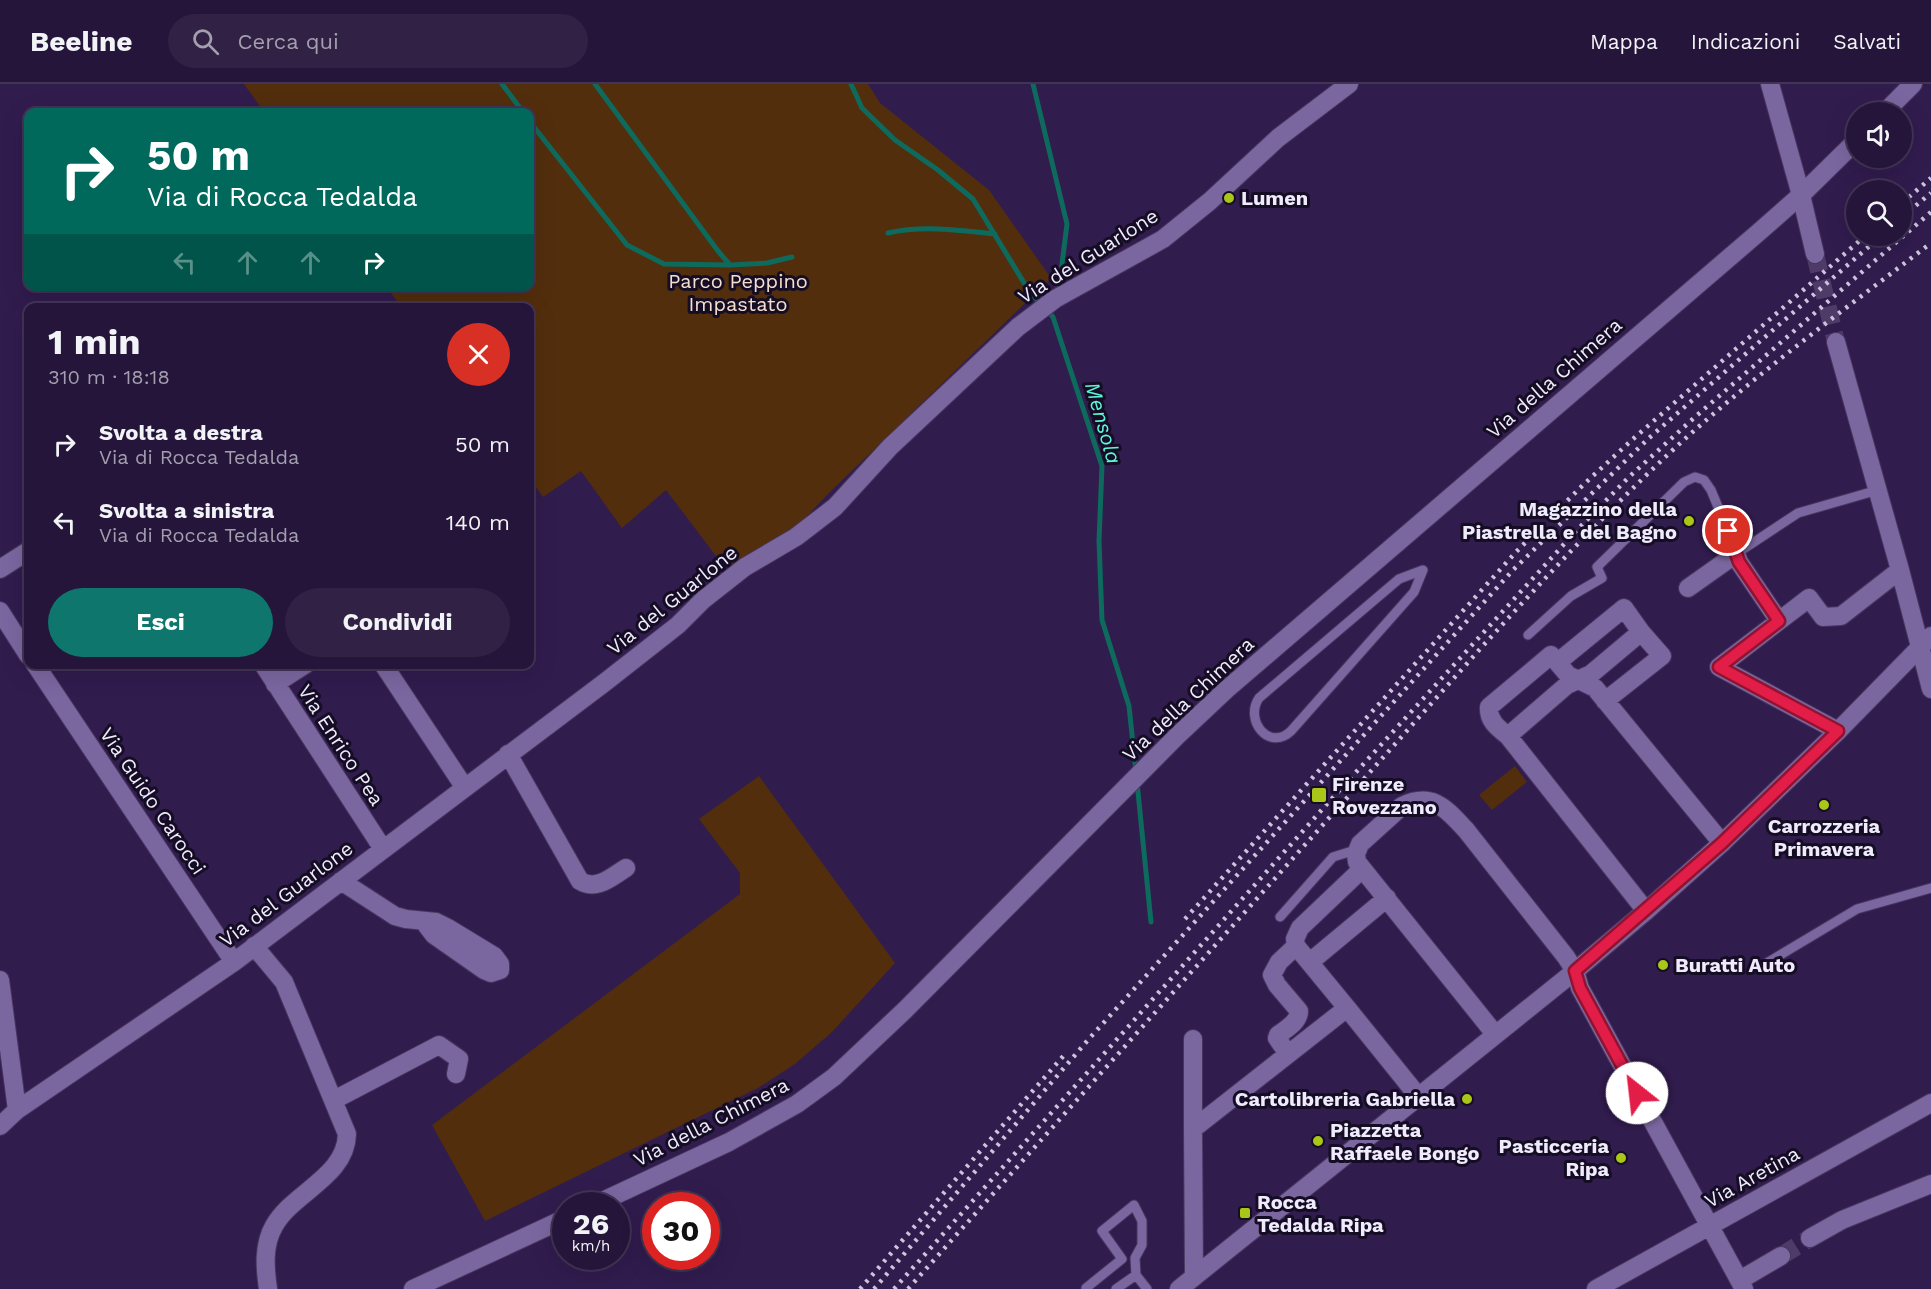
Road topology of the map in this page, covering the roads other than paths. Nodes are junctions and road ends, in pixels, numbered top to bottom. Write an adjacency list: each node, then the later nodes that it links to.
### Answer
1 (1349, 84): 34 (street, Via del Guarlone)
2 (1770, 84): 6 (street)
3 (1913, 84): 4 (street)
4 (1894, 102)
5 (1846, 151): 6 (street, Via della Chimera)
6 (1801, 195): 7 (street); 66 (street, Via della Chimera)
7 (1815, 255)
8 (1836, 342): 9 (street)
9 (1878, 490): 12 (lane); 15 (street)
10 (1728, 531): 12 (street); 20 (lane)
11 (24, 554): 13 (street)
12 (1736, 554): 16 (street); 18 (street)
13 (0, 569)
14 (1423, 570): 14 (lane)
15 (1900, 570): 18 (street); 21 (street)
16 (1688, 588)
17 (0, 611): 22 (street)
18 (1779, 621): 32 (street)
19 (1641, 632): 23 (street); 28 (street); 31 (street)
20 (1528, 635)
21 (1926, 642): 30 (street); 32 (street)
22 (24, 649)
23 (1557, 662): 28 (street); 33 (street)
24 (38, 669): 48 (street, Via Guido Carocci)
25 (266, 669): 29 (street, Via Enrico Pea)
26 (298, 669): 29 (street)
27 (387, 669): 35 (street)
28 (1580, 679): 31 (street); 33 (street)
29 (275, 684): 37 (street, Via Enrico Pea)
30 (1931, 689)
31 (1605, 701): 36 (street)
32 (1838, 731): 36 (street)
33 (1508, 736): 43 (street)
34 (508, 754): 35 (street, Via del Guarlone); 39 (street)
35 (465, 788): 37 (street, Via del Guarlone)
36 (1722, 843): 43 (street)
37 (383, 849): 40 (street, Via del Guarlone)
38 (1359, 861): 42 (street); 44 (lane); 47 (street); 51 (street)
39 (626, 868)
40 (341, 881): 45 (street); 46 (street, Via del Guarlone)
41 (1931, 888): 50 (lane)
42 (1387, 898): 49 (street); 55 (street)
43 (1646, 911): 51 (street)
44 (1280, 917)
45 (424, 922)
46 (254, 946): 48 (street, Via del Guarlone); 60 (street)
47 (1296, 946): 49 (street); 57 (street)
48 (234, 962): 62 (street, Via del Guarlone)
49 (1310, 962): 54 (street)
50 (1760, 967)
51 (1575, 971): 55 (street); 68 (street)
52 (0, 980): 53 (street)
53 (1, 1004): 62 (street)
54 (1347, 1008): 57 (street); 59 (street)
55 (1496, 1034): 59 (street)
56 (1193, 1039): 64 (street)
57 (1288, 1054): 64 (street)
58 (456, 1074): 60 (street)
59 (1418, 1096): 74 (street)
60 (334, 1100): 76 (street)
61 (1931, 1104): 68 (street, Via Aretina)
62 (17, 1110): 63 (street, Via del Guarlone)
63 (0, 1126)
64 (1193, 1130): 74 (street)
65 (1931, 1184): 69 (street)
66 (622, 1192)
67 (552, 1224): 77 (street)
68 (1710, 1226): 75 (street); 82 (street, Via Aretina)
69 (1810, 1238)
70 (1780, 1256): 75 (street)
71 (1135, 1258): 72 (lane); 72 (lane); 73 (lane)
72 (1122, 1259): 78 (lane)
73 (1137, 1275): 79 (lane); 80 (lane)
74 (1194, 1283): 81 (street)
75 (1742, 1284)
76 (268, 1289)
77 (413, 1289)
78 (1087, 1289)
79 (1116, 1289)
80 (1147, 1289)
81 (1179, 1289)
82 (1596, 1289)

